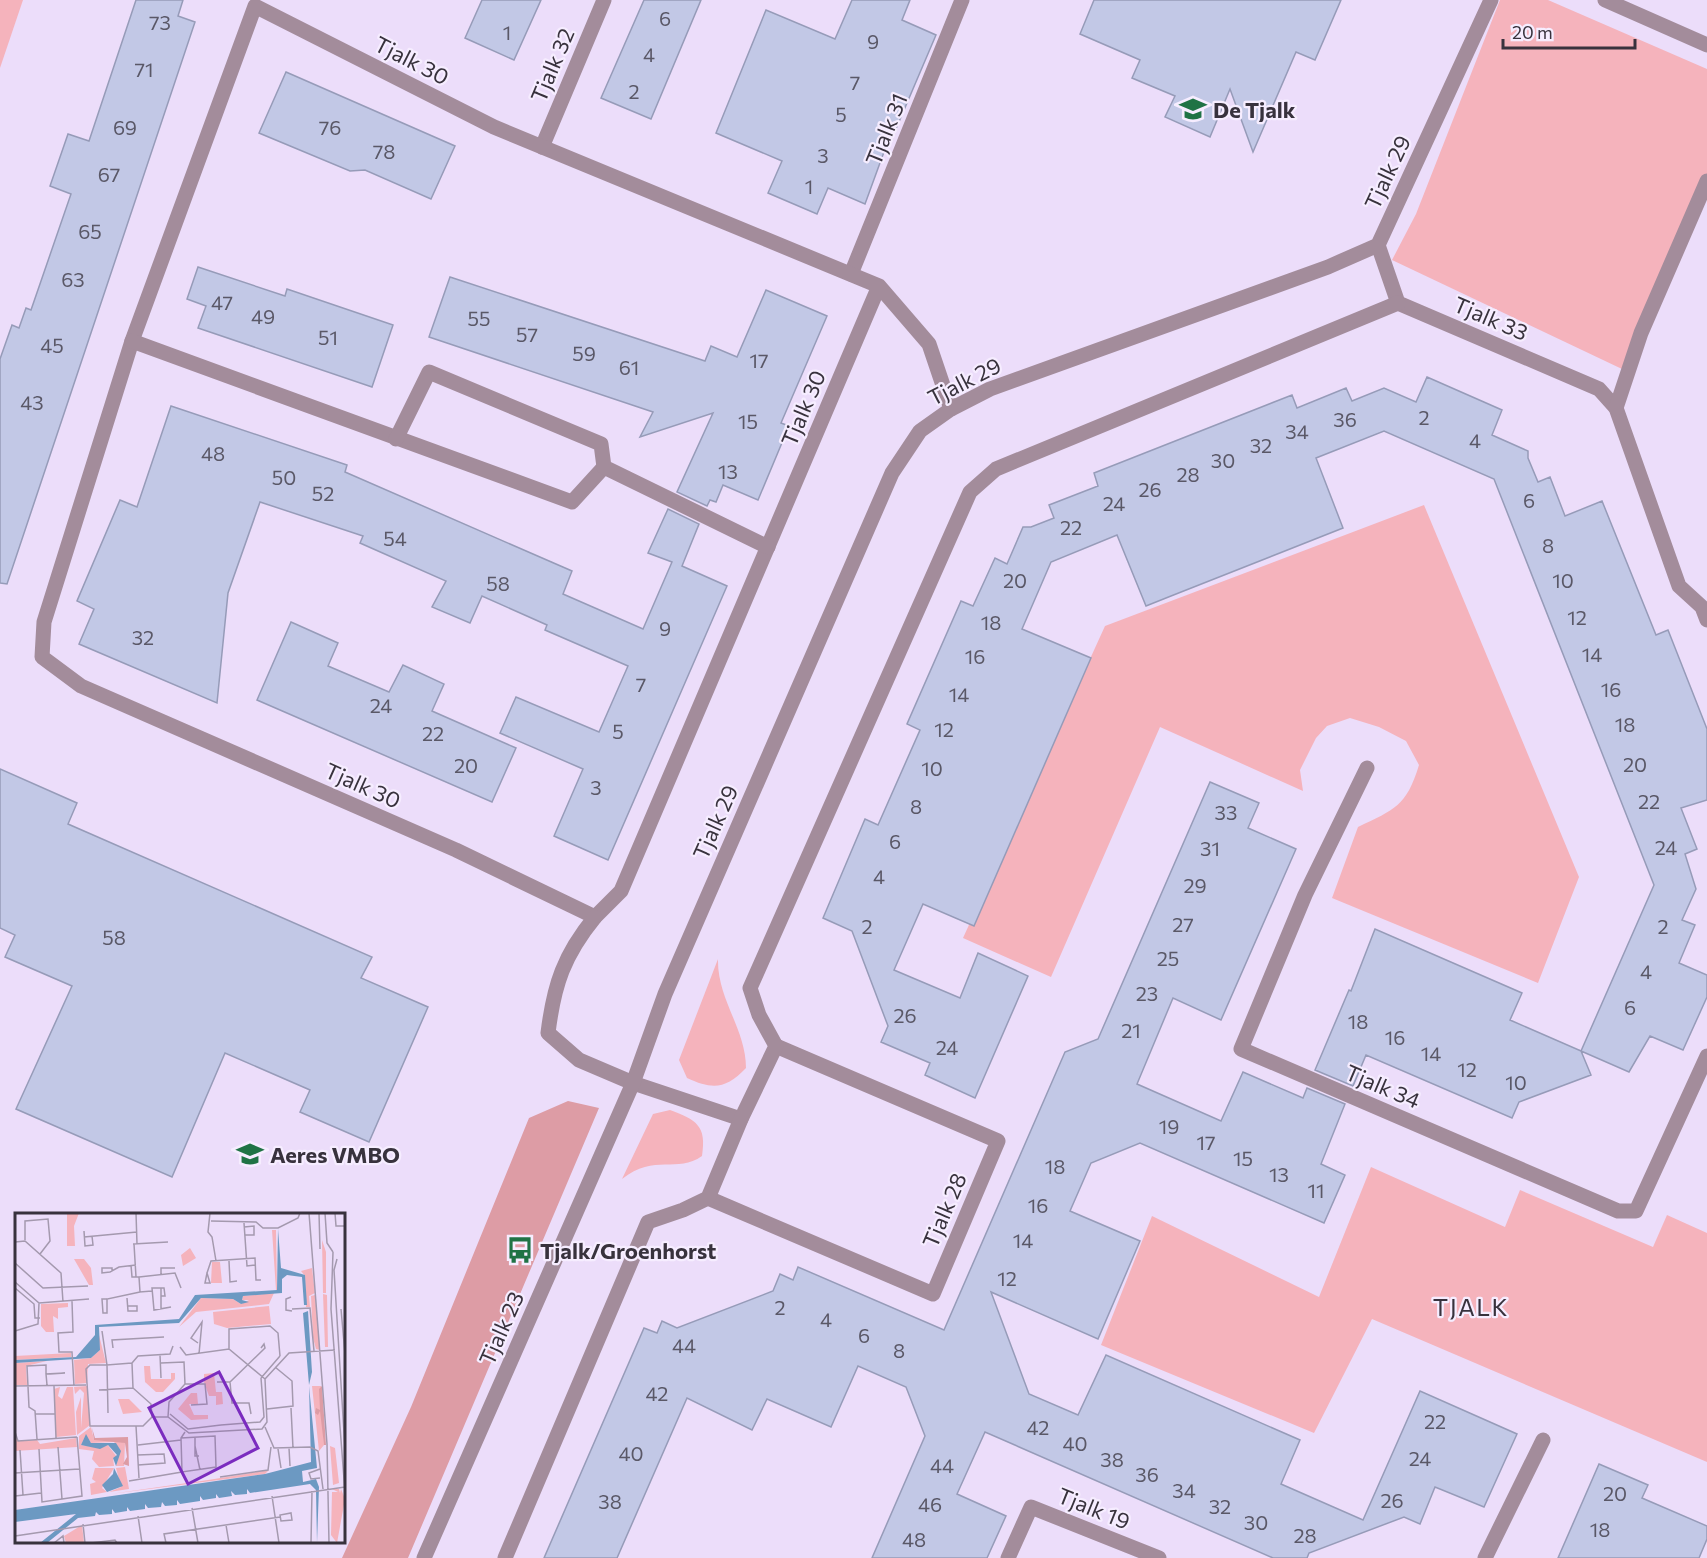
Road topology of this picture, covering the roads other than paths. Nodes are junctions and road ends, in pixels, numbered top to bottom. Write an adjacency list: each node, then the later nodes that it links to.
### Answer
1 (604, 0): 7 (street, Tjalk 32)
2 (962, 0): 10 (street, Tjalk 31)
3 (1491, 0): 9 (street, Tjalk 29)
4 (1605, 0): 6 (street)
5 (255, 3): 7 (street, Tjalk 30); 13 (street, Tjalk 30)
6 (1707, 45)
7 (542, 147): 10 (street, Tjalk 30)
8 (1707, 181): 14 (street)
9 (1378, 245): 12 (street); 15 (street, Tjalk 29)
10 (851, 274): 11 (street, Tjalk 30)
11 (879, 286): 15 (street, Tjalk 30); 18 (street, Tjalk 30)
12 (1398, 303): 14 (street, Tjalk 33); 22 (street)
13 (132, 341): 16 (street); 21 (street, Tjalk 30)
14 (1616, 408): 19 (street, Tjalk 33)
15 (951, 409): 24 (street, Tjalk 29)
16 (396, 439): 17 (street); 17 (street)
17 (604, 467): 18 (street)
18 (768, 548): 21 (street, Tjalk 30)
19 (1707, 620)
20 (1367, 768): 23 (street, Tjalk 34)
21 (595, 917): 24 (street)
22 (776, 1046): 25 (street); 26 (street, Tjalk 28)
23 (1707, 1056)
24 (633, 1083): 25 (street); 28 (street, Tjalk 23)
25 (741, 1119): 26 (street)
26 (708, 1198): 29 (street)
27 (1543, 1440): 32 (street)
28 (424, 1558)
29 (505, 1558)
30 (1008, 1558): 31 (street, Tjalk 19)
31 (1159, 1558)
32 (1485, 1558)

